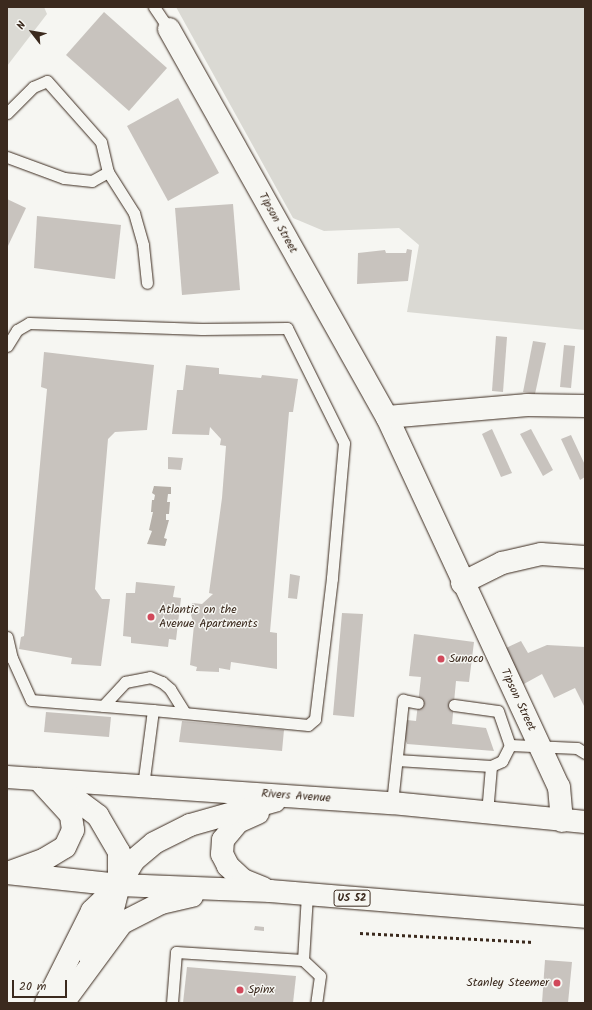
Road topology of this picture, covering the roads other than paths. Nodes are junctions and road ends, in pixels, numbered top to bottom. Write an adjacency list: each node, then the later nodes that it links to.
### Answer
1 (154, 7): 2 (lane)
2 (169, 29): 9 (main road, Tipson Street)
3 (7, 113): 5 (lane)
4 (7, 157): 5 (lane)
5 (108, 172): 6 (lane)
6 (147, 283)
7 (7, 346): 17 (lane)
8 (585, 406): 9 (main road)
9 (387, 417): 11 (main road, Tipson Street)
10 (585, 557): 11 (main road)
11 (462, 583): 19 (main road, Tipson Street)
12 (7, 637): 15 (lane)
13 (418, 702): 21 (lane)
14 (454, 705): 18 (lane)
15 (103, 706): 16 (lane); 17 (lane)
16 (153, 710): 17 (lane); 25 (lane)
17 (186, 713)
18 (510, 745): 19 (lane); 22 (lane)
19 (540, 747): 20 (lane); 29 (main road, Tipson Street)
20 (585, 753)
21 (396, 760): 22 (lane); 27 (lane)
22 (490, 766): 28 (lane)
23 (7, 777): 24 (main road, Rivers Avenue)
24 (38, 779): 25 (main road, Rivers Avenue); 31 (main road); 32 (main road)
25 (143, 786): 26 (main road, Rivers Avenue)
26 (296, 796): 27 (main road, Rivers Avenue); 32 (main road); 34 (main road)
27 (392, 803): 28 (main road, Rivers Avenue)
28 (487, 813): 29 (main road, Rivers Avenue)
29 (562, 821): 30 (main road, Rivers Avenue)
30 (585, 822)
31 (7, 873): 32 (main road, US 52)
32 (119, 885): 33 (main road, US 52); 38 (main road); 39 (main road)
33 (222, 889): 34 (main road, US 52); 39 (main road)
34 (270, 891): 35 (main road, US 52)
35 (307, 894): 36 (main road, US 52); 37 (lane)
36 (585, 918)
37 (303, 960): 40 (lane); 41 (lane)
38 (46, 1003)
39 (63, 1003)
40 (172, 1003)
41 (316, 1003)

